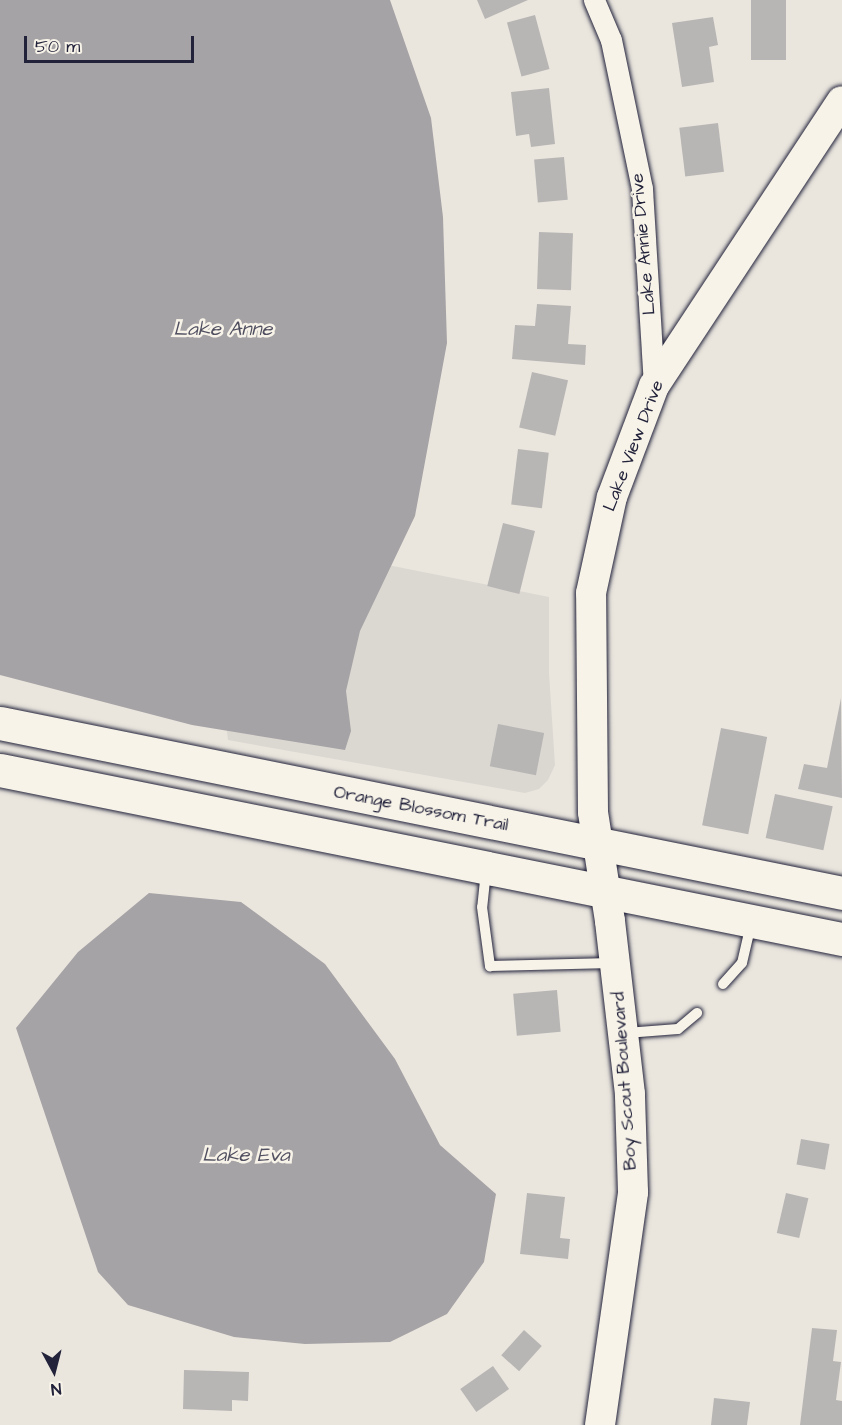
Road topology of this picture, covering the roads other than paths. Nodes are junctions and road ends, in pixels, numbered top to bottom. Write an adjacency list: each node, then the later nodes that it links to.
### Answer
1 (594, 0): 3 (street, Lake Annie Drive)
2 (842, 101): 3 (street, Lake View Drive)
3 (654, 386): 6 (street, Lake View Drive)
4 (0, 723): 6 (main road, Orange Blossom Trail)
5 (0, 770): 7 (main road)
6 (597, 844): 8 (street, Boy Scout Boulevard); 9 (main road, Orange Blossom Trail)
7 (487, 868): 8 (main road); 13 (lane)
8 (605, 892): 10 (main road); 11 (main road); 13 (street, Boy Scout Boulevard)
9 (842, 893)
10 (842, 910)
11 (752, 921): 12 (main road); 14 (lane)
12 (842, 939)
13 (615, 963): 16 (street, Boy Scout Boulevard)
14 (723, 984)
15 (697, 1013): 16 (lane)
16 (623, 1034): 17 (street, Boy Scout Boulevard)
17 (600, 1425)

